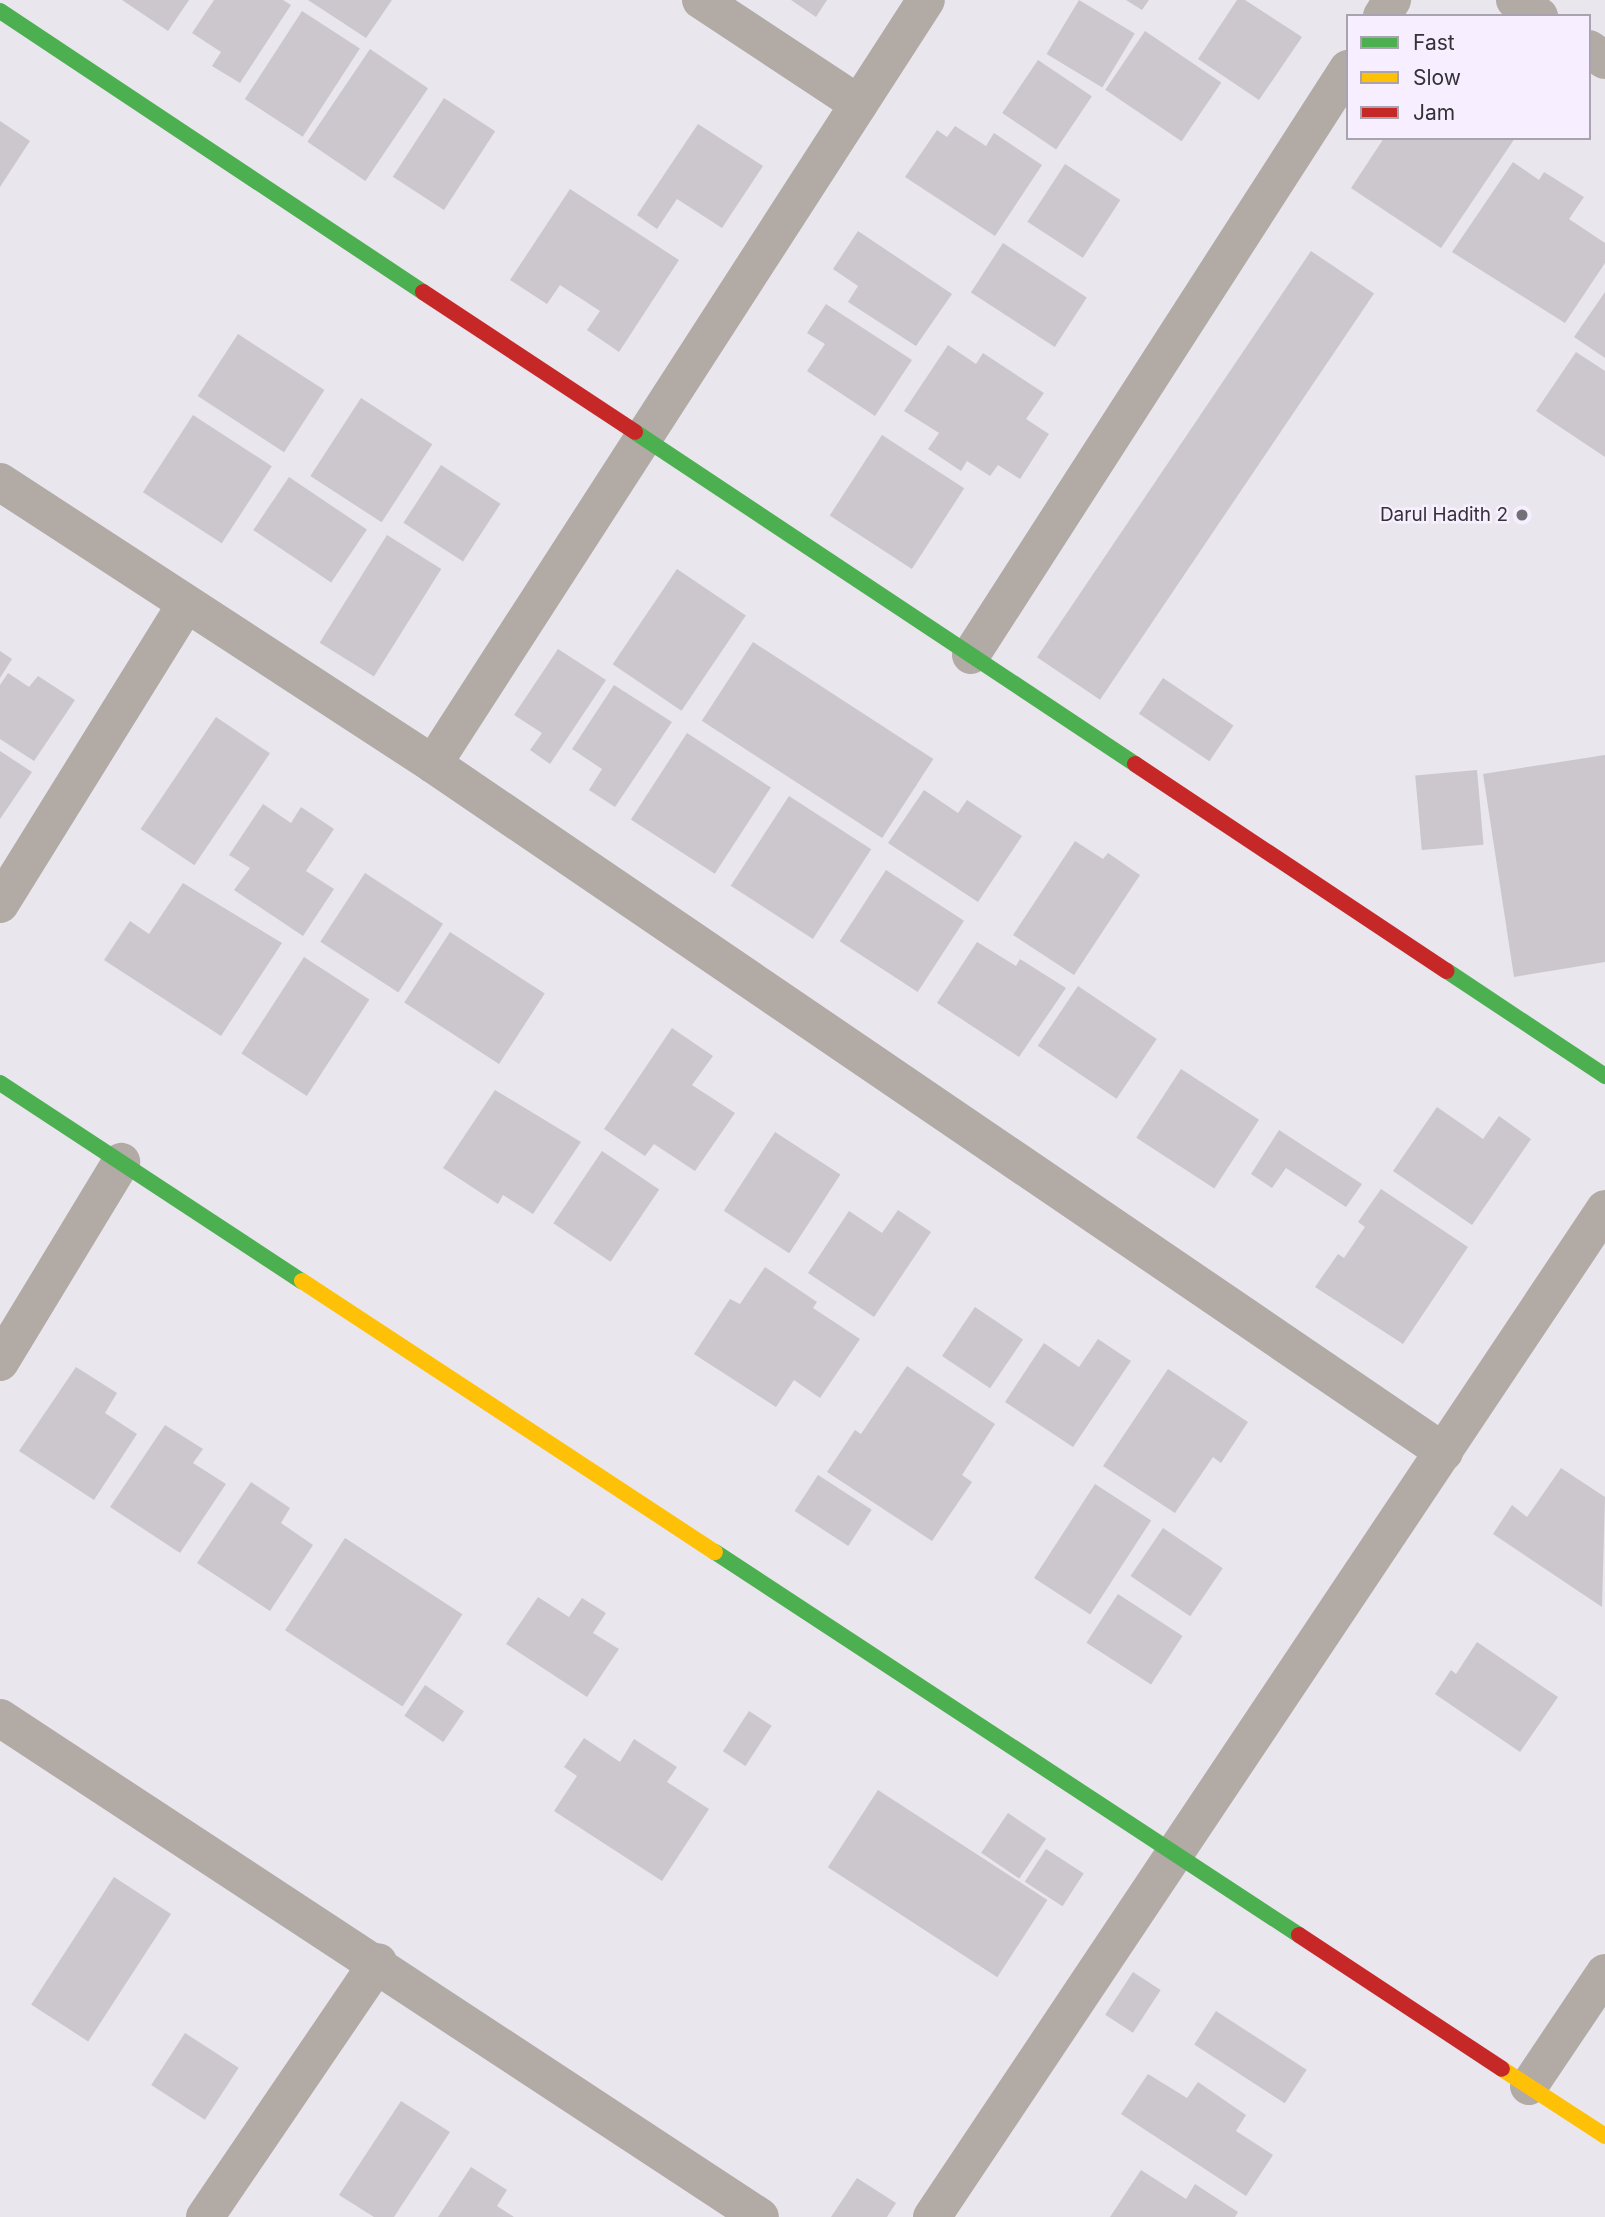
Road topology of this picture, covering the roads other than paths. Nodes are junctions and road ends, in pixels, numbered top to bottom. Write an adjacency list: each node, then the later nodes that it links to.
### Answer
1 (701, 0): 7 (street)
2 (926, 0): 7 (street)
3 (1515, 0): 5 (street)
4 (0, 11): 8 (street)
5 (1536, 14)
6 (1346, 72): 11 (street)
7 (859, 104): 8 (street)
8 (644, 438): 11 (street); 12 (street)
9 (0, 482): 10 (street)
10 (186, 606): 12 (street); 13 (street)
11 (971, 655): 14 (street)
12 (433, 764): 19 (street)
13 (0, 904)
14 (1605, 1076)
15 (0, 1083): 16 (street)
16 (121, 1162): 18 (street); 21 (street)
17 (1605, 1209): 19 (street)
18 (0, 1362)
19 (1444, 1452): 21 (street)
20 (0, 1718): 22 (street)
21 (1174, 1853): 24 (street); 28 (street)
22 (378, 1962): 26 (street); 27 (street)
23 (1605, 1973): 24 (street)
24 (1529, 2086): 25 (street)
25 (1605, 2136)
26 (205, 2217)
27 (760, 2217)
28 (932, 2217)

